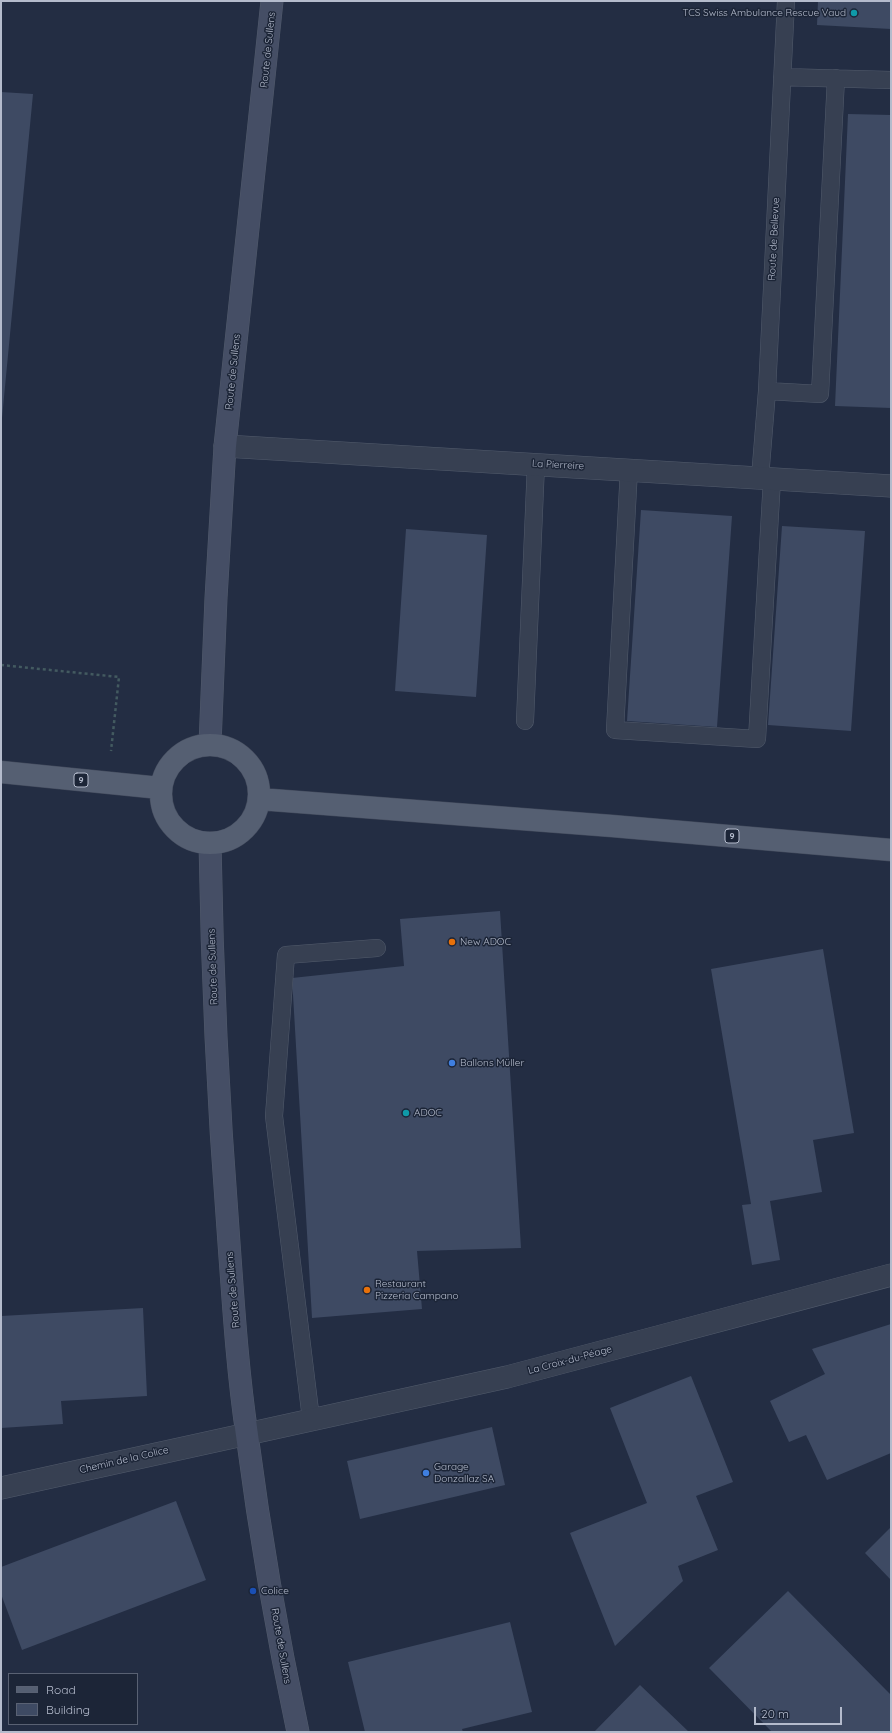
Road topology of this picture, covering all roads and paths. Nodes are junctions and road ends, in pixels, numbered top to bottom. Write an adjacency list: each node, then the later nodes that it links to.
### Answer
1 (272, 1): 7 (main road, Route de Sullens)
2 (786, 1): 3 (lane, Route de Bellevue)
3 (782, 76): 4 (lane); 6 (lane, Route de Bellevue)
4 (836, 78): 5 (lane); 6 (lane)
5 (891, 80)
6 (766, 391): 10 (lane, Route de Bellevue)
7 (225, 446): 8 (street, La Pierreire); 14 (main road, Route de Sullens)
8 (536, 464): 9 (street, La Pierreire); 13 (lane)
9 (629, 469): 10 (street, La Pierreire); 10 (lane, Route de Bellevue)
10 (766, 478): 11 (street, La Pierreire)
11 (891, 486)
12 (1, 665): 15 (path)
13 (525, 721)
14 (210, 744): 17 (main road); 18 (main road)
15 (111, 751)
16 (1, 772): 17 (main road, 9)
17 (160, 788): 19 (main road)
18 (259, 799): 19 (main road); 20 (main road, 9)
19 (210, 843): 24 (main road, Route de Sullens)
20 (891, 850)
21 (377, 948): 23 (lane)
22 (891, 1275): 23 (street, La Croix-du-Péage)
23 (311, 1420): 24 (street, La Croix-du-Péage)
24 (246, 1434): 25 (street, Chemin de la Colice); 26 (main road, Route de Sullens)
25 (1, 1488)
26 (298, 1732)

